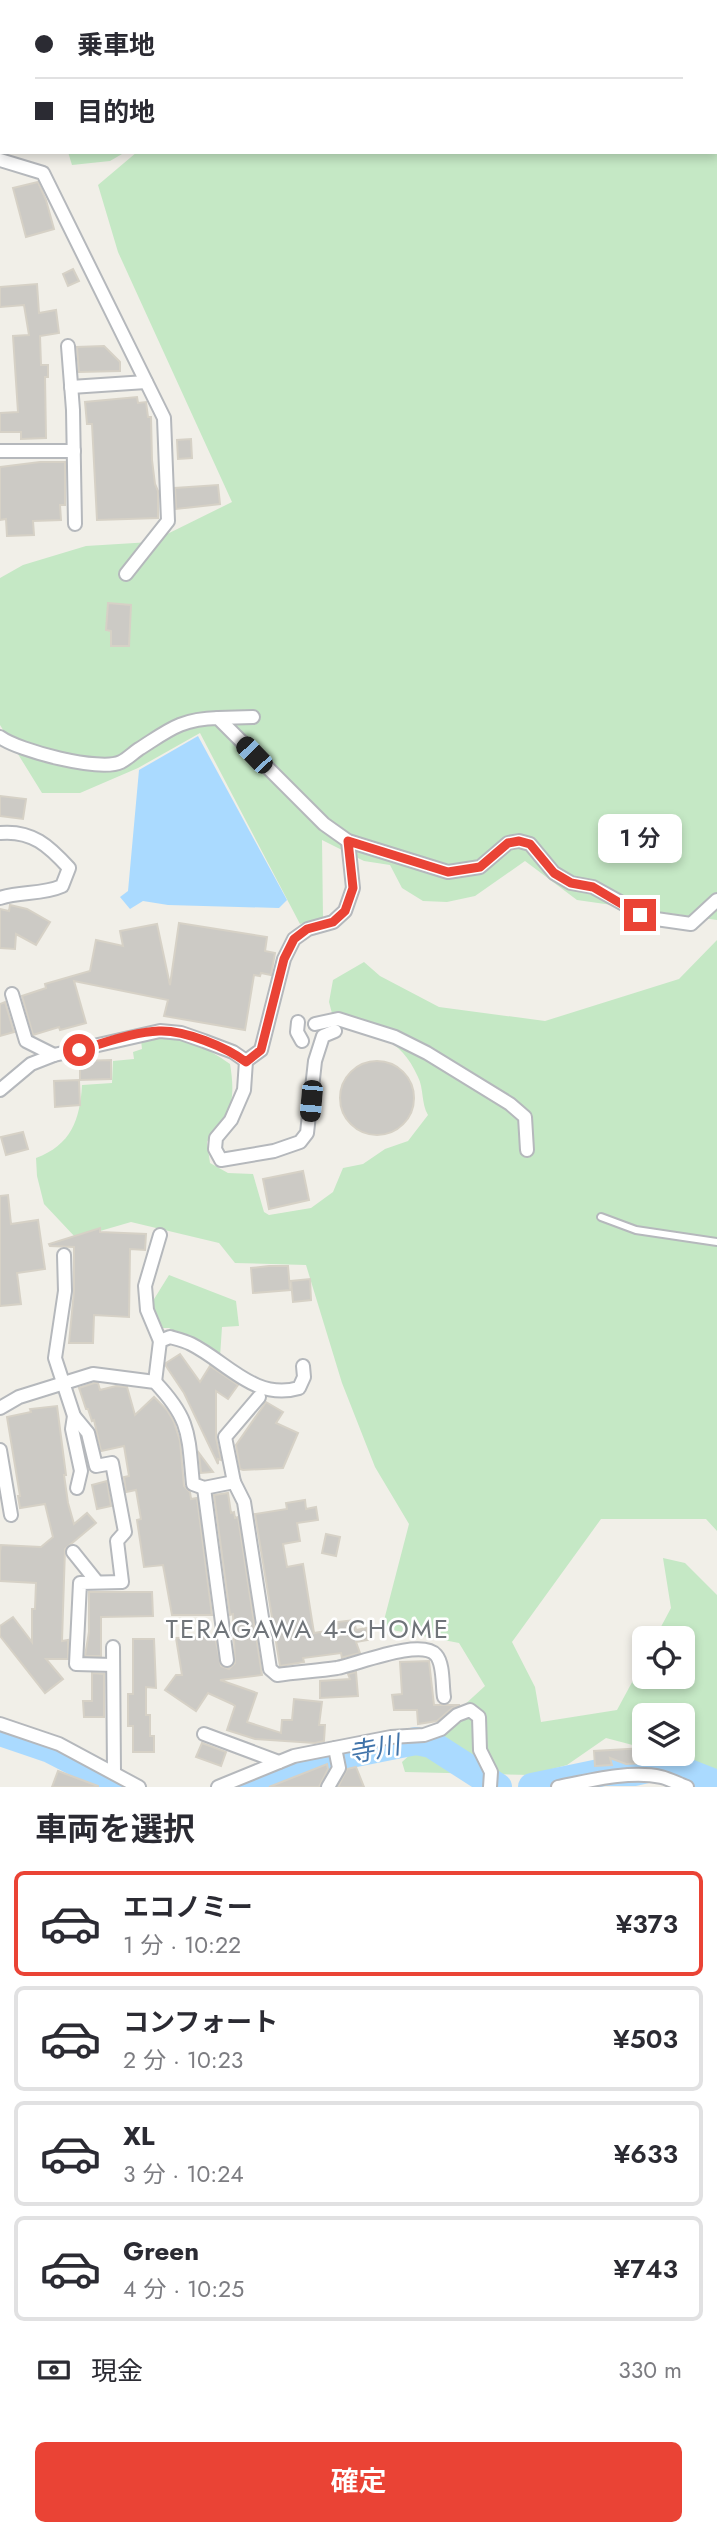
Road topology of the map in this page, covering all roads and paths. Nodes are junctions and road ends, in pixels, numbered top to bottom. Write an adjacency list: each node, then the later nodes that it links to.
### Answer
1 (0, 160): 3 (street)
2 (68, 346): 4 (street)
3 (146, 382): 4 (street); 8 (street)
4 (71, 387): 6 (street)
5 (0, 451): 6 (street)
6 (74, 451): 7 (street)
7 (75, 524)
8 (126, 574)
9 (253, 717): 10 (street)
10 (218, 718): 11 (street); 13 (street)
11 (0, 737)
12 (0, 833): 14 (street)
13 (348, 841): 15 (street); 21 (street)
14 (0, 898)
15 (717, 900)
16 (12, 995): 23 (street)
17 (298, 1022): 20 (street)
18 (315, 1024): 26 (street)
19 (335, 1031): 24 (street)
20 (302, 1041)
21 (261, 1050): 22 (street); 24 (street)
22 (276, 1054)
23 (54, 1055): 24 (street); 25 (street)
24 (246, 1062)
25 (0, 1090)
26 (527, 1150)
27 (601, 1217): 29 (lane)
28 (160, 1235): 31 (street)
29 (717, 1242)
30 (64, 1255): 34 (street)
31 (160, 1341): 32 (street); 33 (street)
32 (303, 1366)
33 (155, 1382): 34 (street); 41 (street)
34 (64, 1383): 36 (street); 37 (street)
35 (259, 1397): 39 (street)
36 (0, 1408)
37 (74, 1416): 40 (street); 44 (street)
38 (0, 1450): 42 (street)
39 (234, 1482): 41 (street); 48 (street)
40 (77, 1488)
41 (204, 1488): 46 (street)
42 (11, 1514)
43 (73, 1552): 44 (street)
44 (97, 1582): 47 (street)
45 (113, 1647): 47 (street)
46 (227, 1660)
47 (113, 1665): 53 (street)
48 (443, 1698)
49 (0, 1724): 53 (street)
50 (204, 1734): 52 (street)
51 (335, 1748): 52 (street); 56 (street); 57 (street)
52 (279, 1762): 55 (street)
53 (114, 1773): 54 (street)
54 (139, 1787)
55 (218, 1787)
56 (328, 1787)
57 (489, 1787)
58 (558, 1787): 59 (street)
59 (687, 1787)

